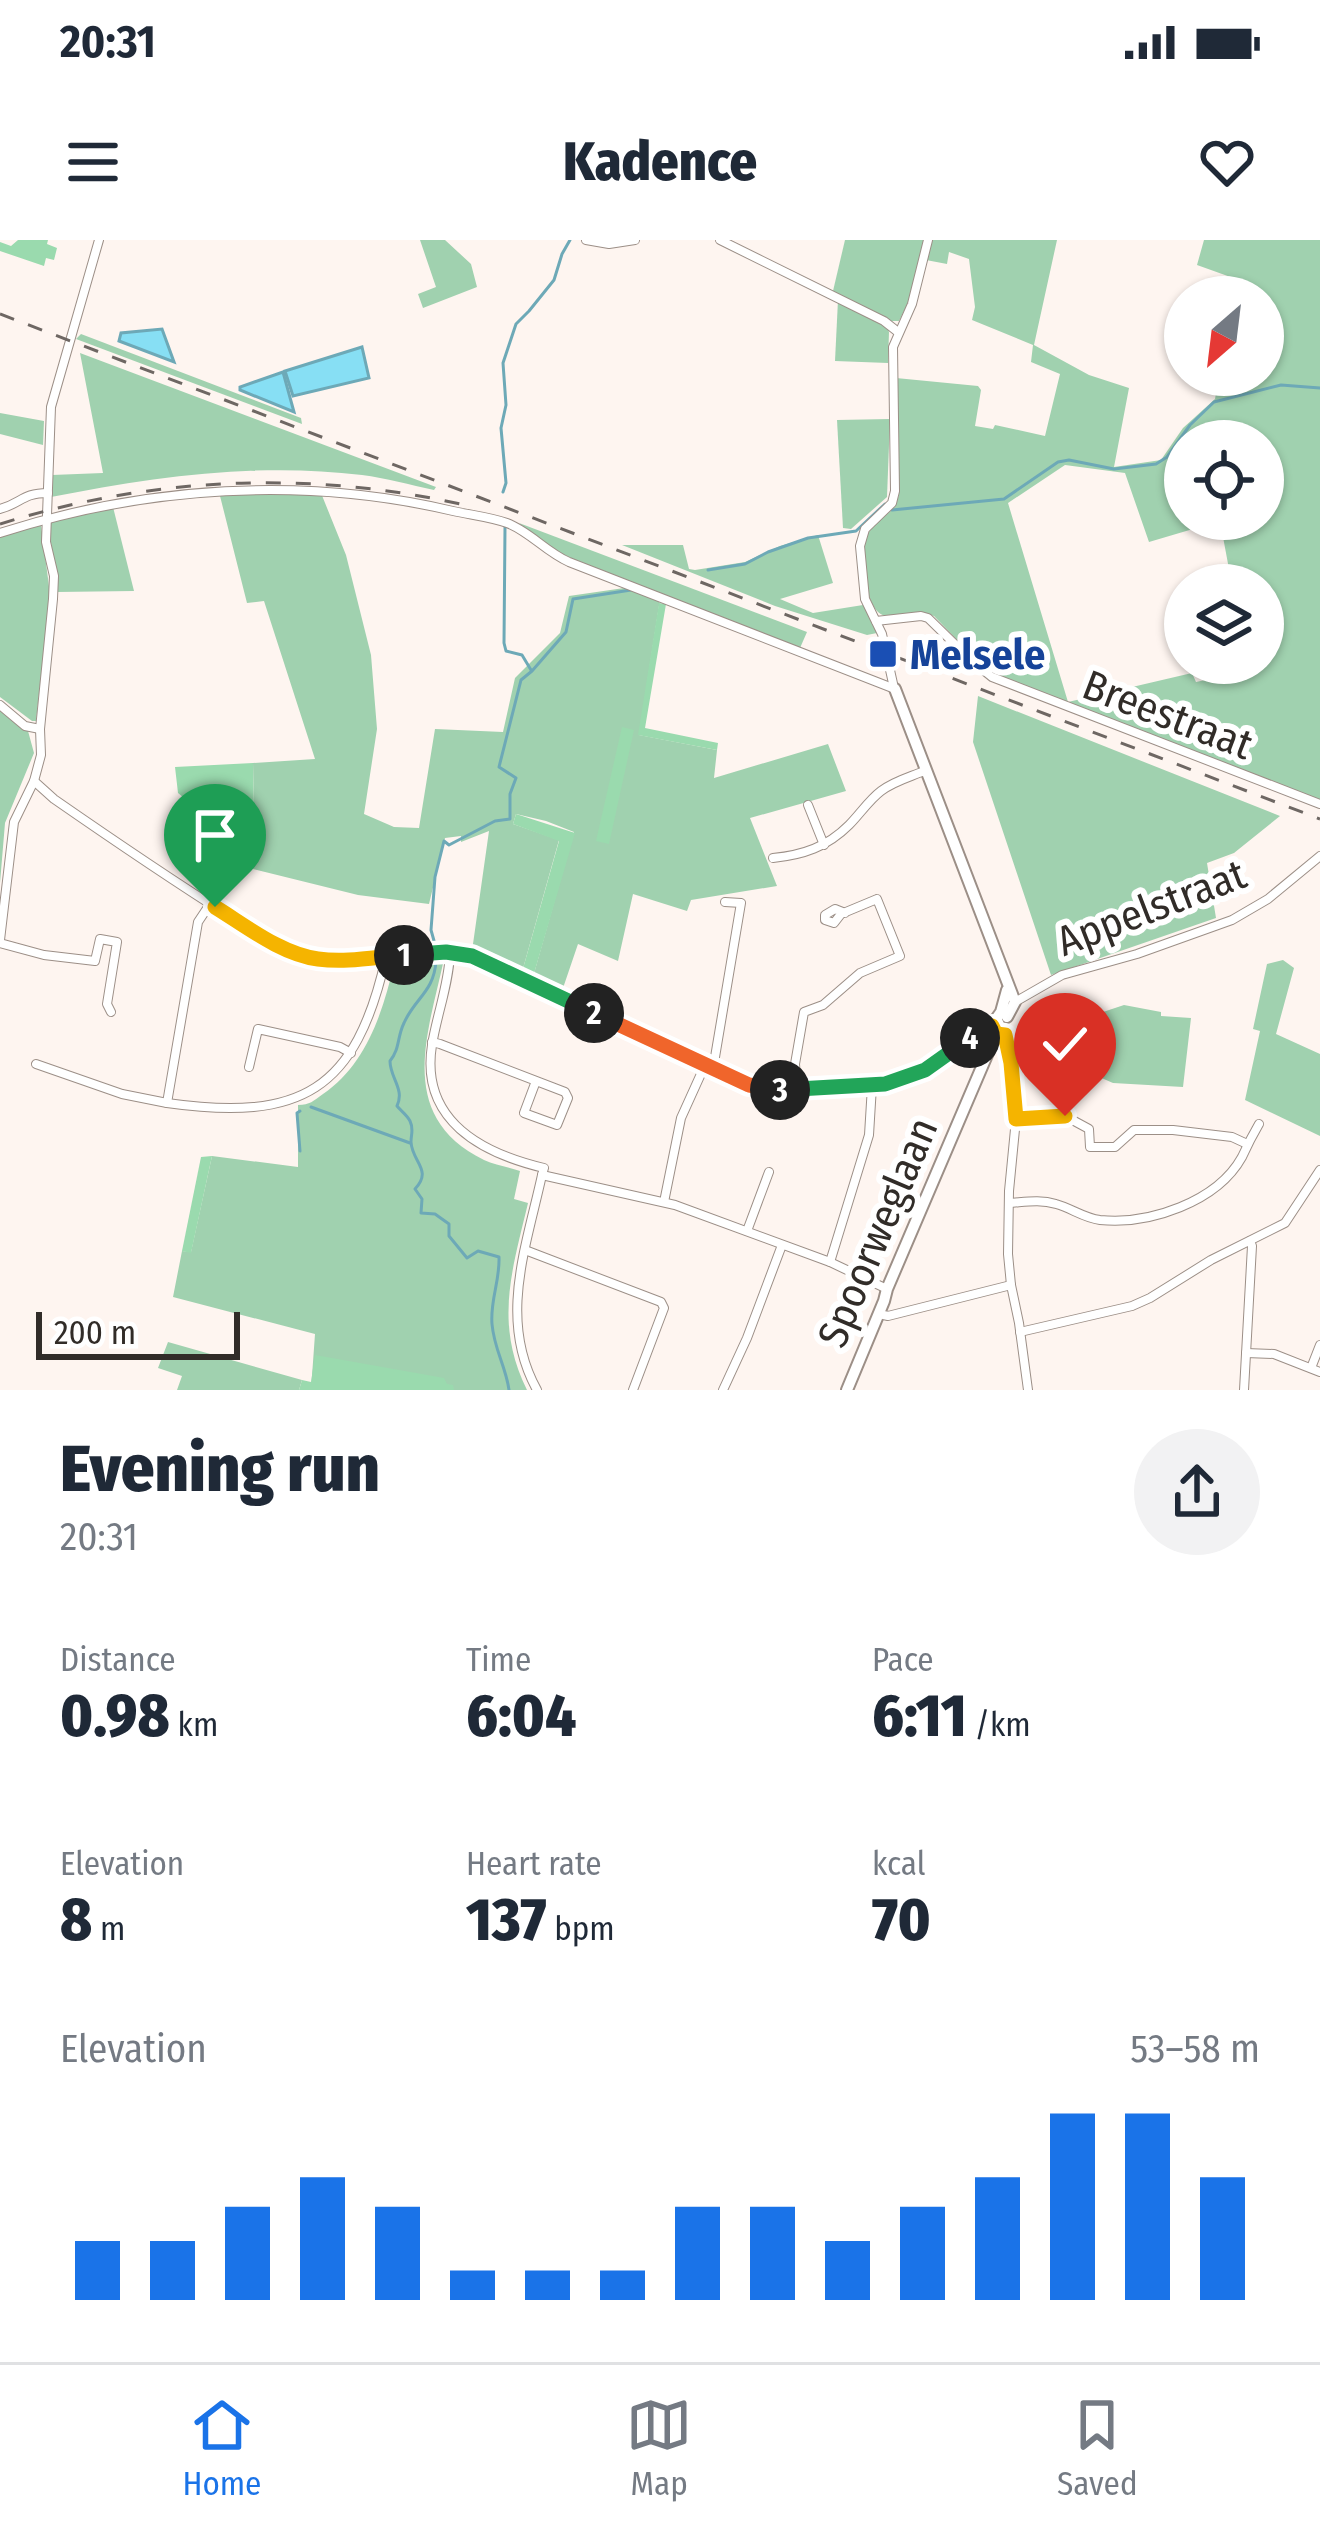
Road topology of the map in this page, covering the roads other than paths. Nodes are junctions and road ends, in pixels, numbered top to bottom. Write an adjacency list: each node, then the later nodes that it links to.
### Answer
1 (99, 240): 7 (street)
2 (586, 240): 3 (street)
3 (635, 240)
4 (720, 240): 6 (street)
5 (928, 240): 6 (street)
6 (898, 332): 11 (street)
7 (48, 493): 8 (street); 9 (street)
8 (0, 509)
9 (46, 520): 10 (street); 12 (street); 14 (street)
10 (0, 533)
11 (876, 621): 12 (street); 17 (street, Breestraat)
12 (895, 689): 15 (street)
13 (0, 705): 14 (street)
14 (40, 729): 16 (street)
15 (925, 771): 19 (street); 30 (street)
16 (34, 782): 23 (street); 25 (street)
17 (1320, 804)
18 (808, 805): 19 (street)
19 (824, 845): 21 (street)
20 (1320, 856): 31 (street, Appelstraat)
21 (773, 858)
22 (725, 902): 38 (street)
23 (210, 904): 27 (street); 42 (street)
24 (844, 913): 41 (street)
25 (0, 942): 28 (street)
26 (450, 953): 27 (street); 34 (street); 38 (street)
27 (386, 957): 35 (street)
28 (95, 962): 29 (street); 29 (street)
29 (113, 964): 32 (street)
30 (1008, 986): 31 (street); 33 (street, Spoorweglaan)
31 (1015, 1002): 33 (street)
32 (111, 1012)
33 (1000, 1025): 40 (street); 43 (street); 57 (street, Spoorweglaan)
34 (432, 1042): 39 (street); 48 (street)
35 (351, 1052): 37 (street); 42 (street)
36 (36, 1064): 42 (street)
37 (249, 1067)
38 (709, 1067): 41 (street); 49 (street)
39 (536, 1081): 39 (street)
40 (872, 1086): 41 (street); 55 (street)
41 (796, 1090)
42 (167, 1103)
43 (1016, 1119): 45 (street); 50 (street)
44 (1259, 1124): 45 (street)
45 (1245, 1143): 50 (street)
46 (1320, 1170): 52 (street)
47 (769, 1172): 51 (street)
48 (542, 1174): 49 (street); 54 (street)
49 (664, 1202): 51 (street)
50 (1009, 1203): 56 (street)
51 (747, 1231): 53 (street)
52 (1245, 1243): 58 (street); 60 (street)
53 (782, 1245): 55 (street); 64 (street)
54 (525, 1250): 62 (street); 63 (street)
55 (830, 1262): 57 (street)
56 (1010, 1285): 57 (street); 58 (street)
57 (883, 1301): 65 (street, Spoorweglaan)
58 (1020, 1332): 66 (street)
59 (1320, 1345): 61 (street)
60 (1246, 1353): 61 (street); 67 (street)
61 (1316, 1370)
62 (537, 1390)
63 (632, 1390)
64 (723, 1390)
65 (847, 1390)
66 (1028, 1390)
67 (1244, 1390)

